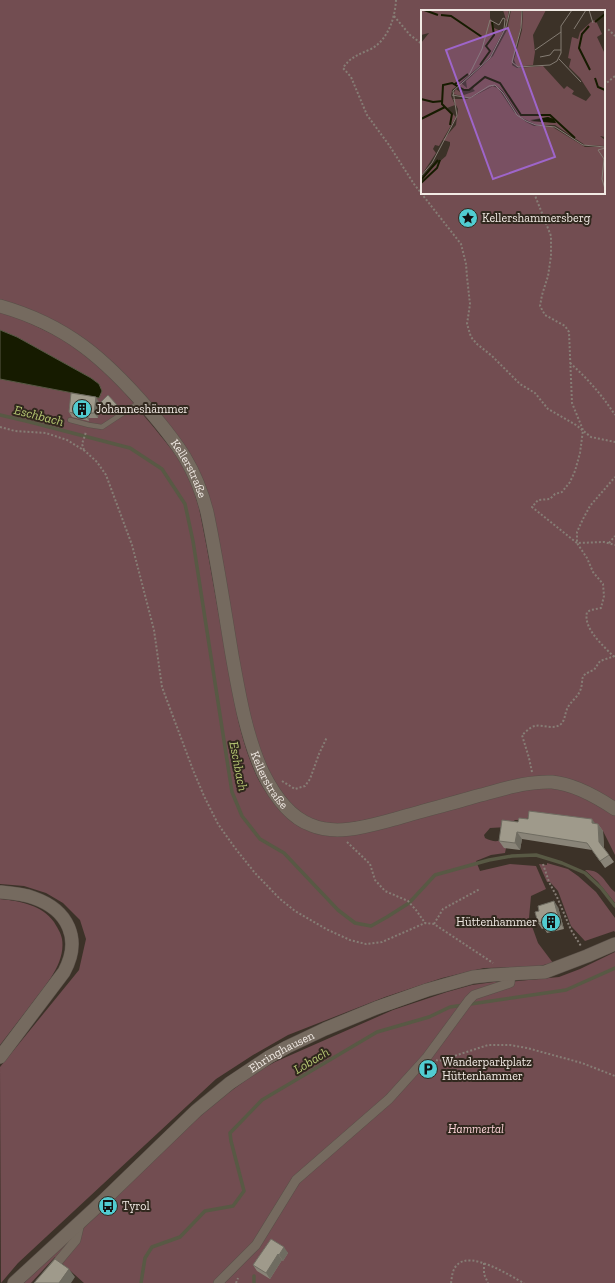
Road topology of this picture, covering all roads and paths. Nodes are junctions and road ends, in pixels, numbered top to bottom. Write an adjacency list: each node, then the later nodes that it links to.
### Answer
1 (396, 0): 2 (path)
2 (394, 16): 5 (path); 8 (path)
3 (605, 30): 4 (path)
4 (615, 36)
5 (421, 43)
6 (615, 76): 7 (path)
7 (605, 84)
8 (421, 193)
9 (422, 194): 18 (path)
10 (534, 194): 12 (path)
11 (0, 306): 13 (main road, Kellerstraße)
12 (570, 363): 14 (path); 18 (path)
13 (141, 401): 16 (lane); 29 (main road, Kellerstraße)
14 (615, 415)
15 (70, 420): 16 (lane)
16 (89, 425): 20 (path)
17 (0, 427): 20 (path)
18 (583, 430): 19 (path); 23 (path)
19 (615, 442)
20 (85, 451): 35 (path)
21 (615, 477): 23 (path)
22 (615, 536): 24 (path)
23 (578, 543): 24 (path); 26 (path)
24 (609, 543): 25 (path)
25 (615, 545)
26 (614, 656): 29 (path)
27 (327, 737): 28 (path)
28 (282, 781)
29 (532, 783): 30 (main road, Kellerstraße)
30 (615, 809)
31 (345, 840): 35 (path)
32 (543, 864): 38 (path)
33 (480, 889): 36 (path)
34 (0, 892): 40 (main road)
35 (425, 923): 36 (path)
36 (434, 924): 39 (path)
37 (615, 944): 38 (main road, Ehringhausen)
38 (587, 956): 39 (main road, Ehringhausen)
39 (511, 974): 41 (street); 43 (main road, Ehringhausen)
40 (0, 1057)
41 (427, 1057): 42 (path); 47 (street)
42 (615, 1076)
43 (80, 1223): 45 (main road, Ehringhausen); 46 (street)
44 (484, 1263): 48 (path); 49 (path); 50 (path)
45 (14, 1283)
46 (40, 1283)
47 (218, 1283)
48 (451, 1283)
49 (488, 1283)
50 (524, 1283)

